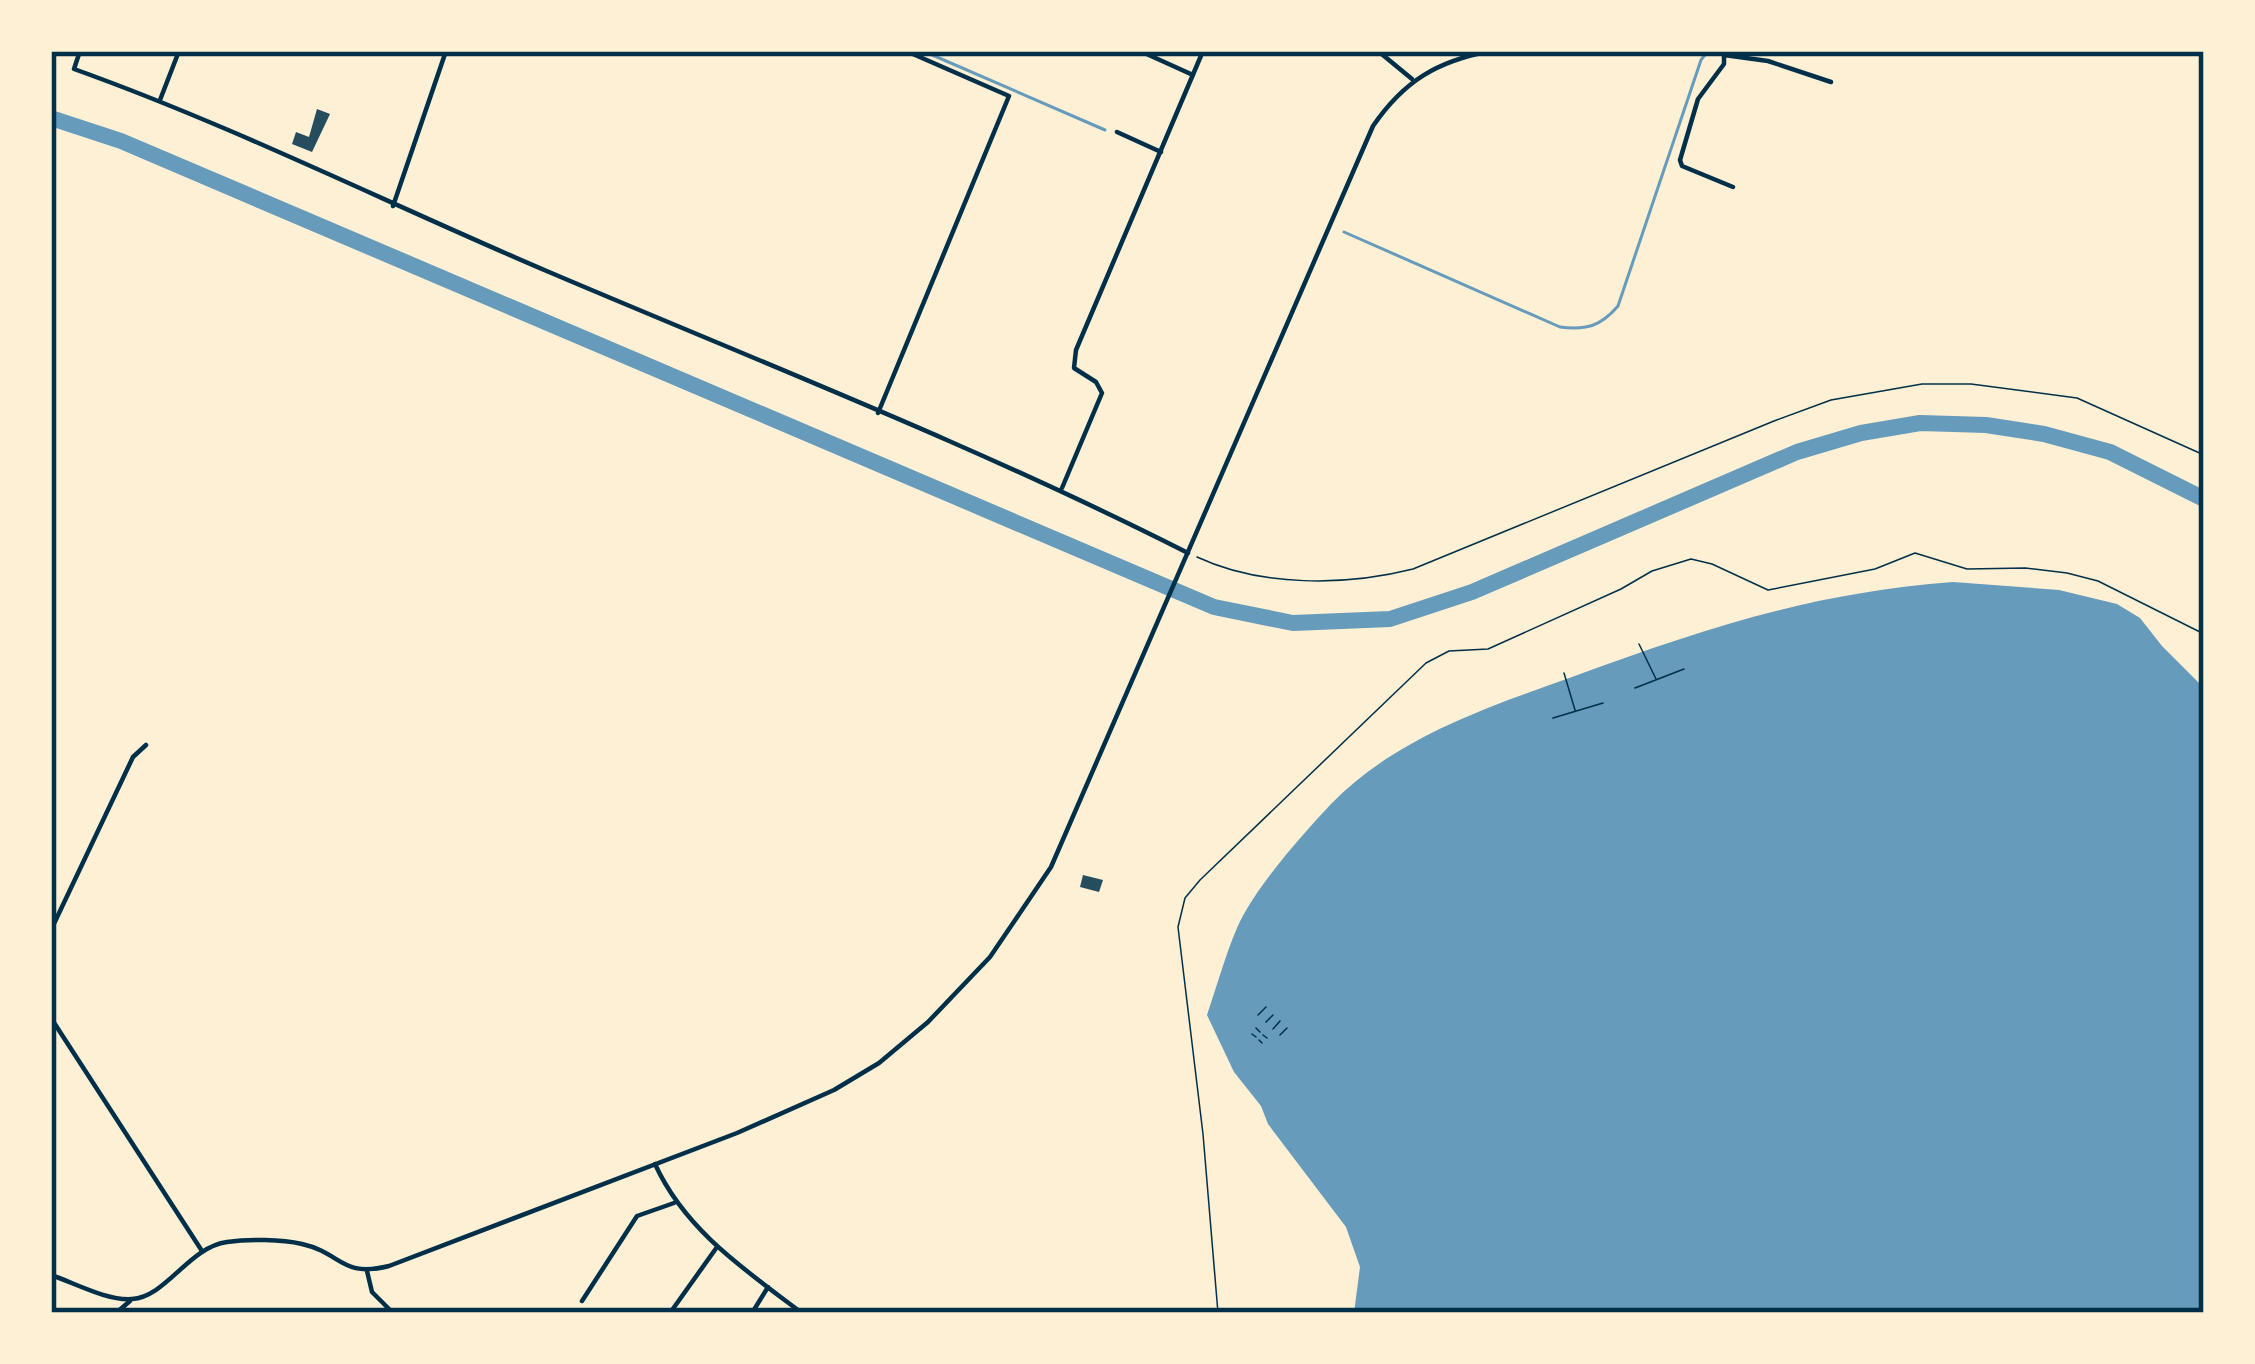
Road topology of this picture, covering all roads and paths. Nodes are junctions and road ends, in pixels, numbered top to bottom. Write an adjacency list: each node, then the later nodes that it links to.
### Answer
1 (80, 51): 13 (street)
2 (179, 51): 13 (street)
3 (446, 51): 17 (street)
4 (905, 51): 18 (street)
5 (1140, 51): 10 (street)
6 (1203, 51): 10 (street)
7 (1378, 51): 11 (street)
8 (1491, 51): 11 (street)
9 (1724, 53): 12 (street); 16 (street)
10 (1192, 75): 15 (street)
11 (1412, 79): 21 (street)
12 (1831, 82)
13 (160, 100): 17 (street)
14 (1117, 132): 15 (street)
15 (1161, 152): 20 (street)
16 (1733, 188)
17 (393, 206): 18 (street)
18 (878, 412): 20 (street)
19 (2204, 454): 21 (path)
20 (1061, 489): 21 (street)
21 (1188, 553): 42 (street)
22 (2204, 634): 56 (path)
23 (1640, 644): 26 (path)
24 (1684, 669): 26 (path)
25 (1564, 673): 29 (path)
26 (1656, 680): 27 (path)
27 (1635, 688)
28 (1604, 703): 29 (path)
29 (1575, 711): 30 (path)
30 (1553, 718)
31 (146, 745): 32 (street)
32 (51, 930)
33 (1266, 1007): 34 (path)
34 (1258, 1015)
35 (1274, 1015): 38 (path)
36 (51, 1018): 45 (street)
37 (1280, 1021): 40 (path)
38 (1266, 1022)
39 (1287, 1028): 41 (path)
40 (1273, 1029)
41 (1280, 1036)
42 (655, 1164): 43 (street); 46 (street)
43 (674, 1203): 44 (street); 50 (street)
44 (717, 1247): 48 (street); 53 (street)
45 (202, 1250): 46 (street); 49 (street)
46 (367, 1271): 52 (street)
47 (51, 1275): 49 (street)
48 (768, 1287): 54 (street); 55 (street)
49 (131, 1300): 51 (street)
50 (581, 1301)
51 (116, 1313)
52 (393, 1313)
53 (670, 1313)
54 (752, 1313)
55 (802, 1313)
56 (1218, 1313)

